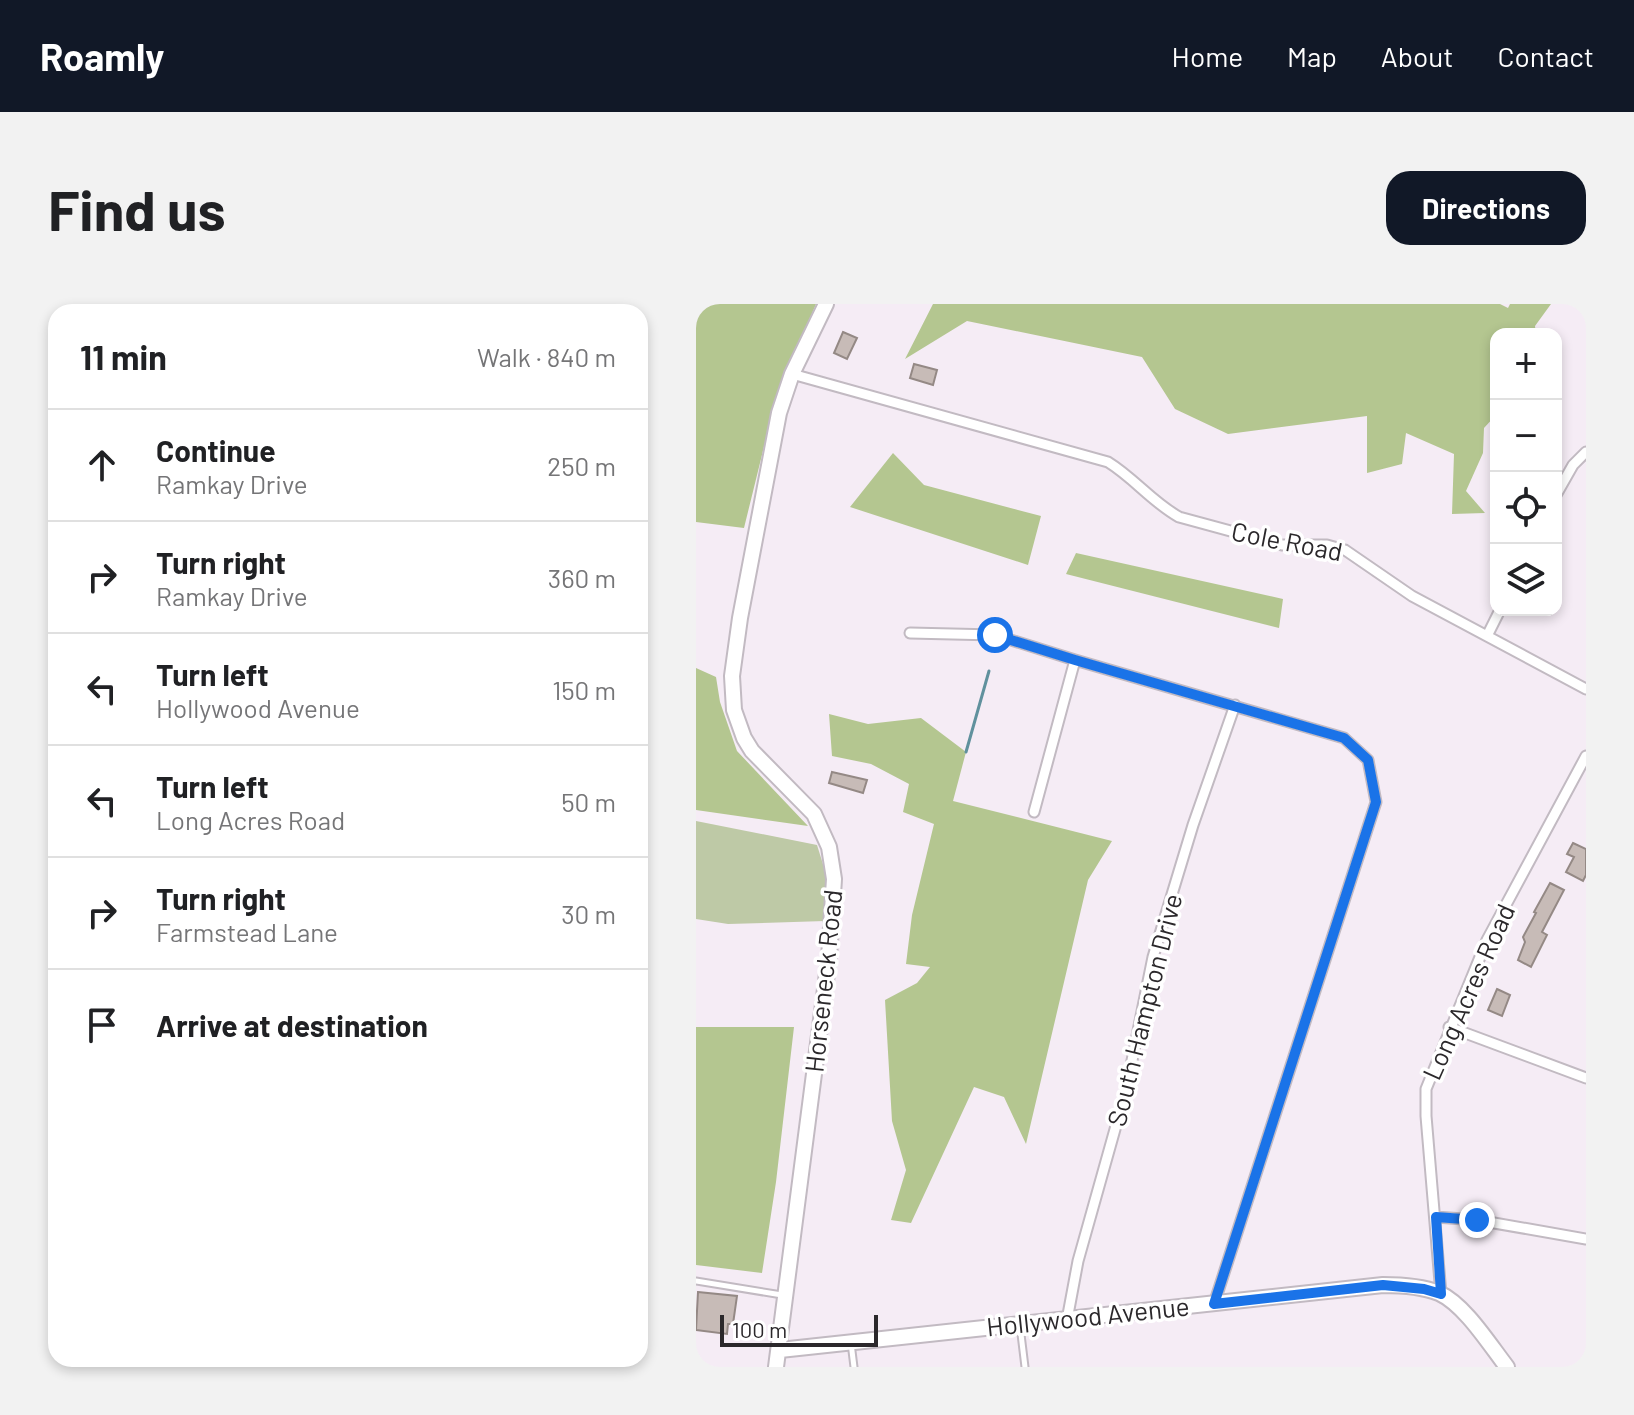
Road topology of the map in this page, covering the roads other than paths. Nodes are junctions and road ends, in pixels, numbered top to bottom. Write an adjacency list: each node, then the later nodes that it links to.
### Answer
1 (826, 304): 2 (street, Horseneck Road)
2 (792, 374): 7 (street, Cole Road); 19 (street, Horseneck Road)
3 (1586, 452): 4 (street)
4 (1562, 484)
5 (1497, 616): 7 (street)
6 (910, 633): 8 (street)
7 (1487, 636): 9 (street, Cole Road)
8 (1075, 660): 10 (street); 12 (street)
9 (1586, 689)
10 (1235, 705): 20 (street); 21 (street, South Hampton Drive)
11 (1586, 756): 13 (street, Long Acres Road)
12 (1034, 812)
13 (1449, 1027): 14 (street); 15 (street, Long Acres Road)
14 (1586, 1078)
15 (1436, 1217): 16 (street); 18 (street, Long Acres Road)
16 (1586, 1239)
17 (696, 1281): 19 (lane)
18 (1441, 1294): 20 (street, Hollywood Avenue); 28 (street)
19 (786, 1296): 24 (street, Horseneck Road)
20 (1214, 1304): 21 (street, Hollywood Avenue)
21 (1067, 1320): 22 (street, Hollywood Avenue)
22 (1020, 1325): 23 (street, Hollywood Avenue); 27 (lane)
23 (851, 1342): 24 (street, Hollywood Avenue); 26 (lane)
24 (780, 1350): 25 (street, Horseneck Road)
25 (776, 1367)
26 (854, 1367)
27 (1025, 1367)
28 (1507, 1367)

